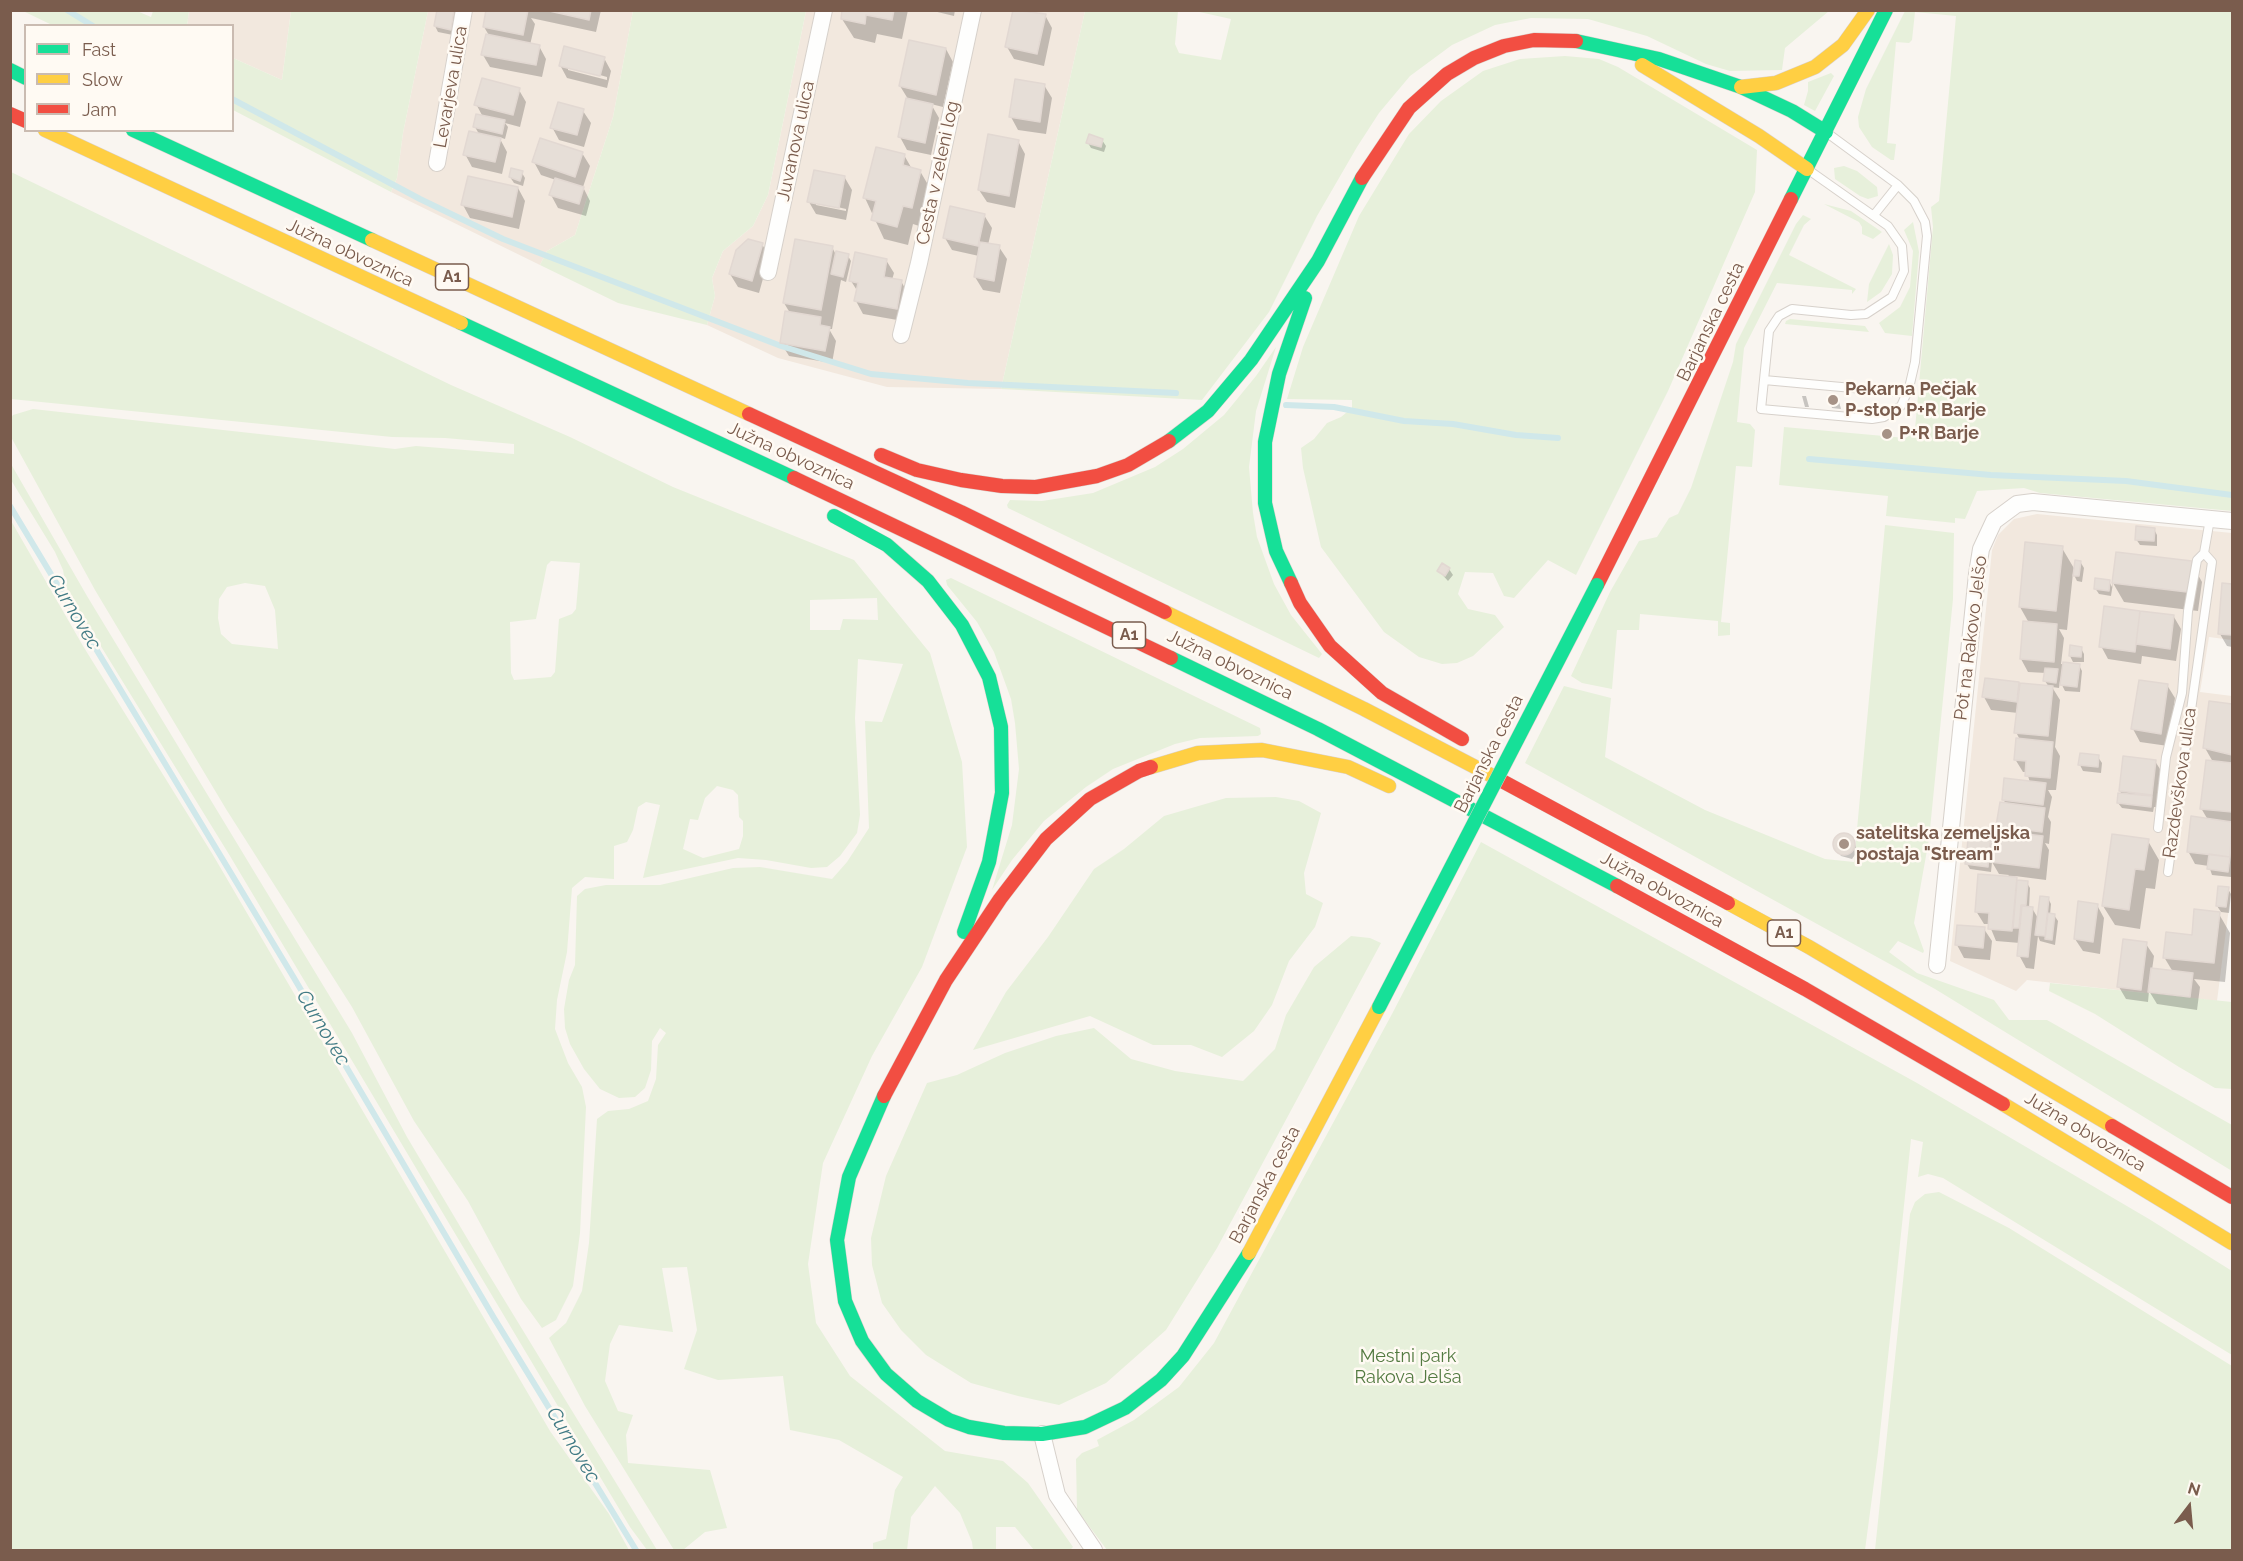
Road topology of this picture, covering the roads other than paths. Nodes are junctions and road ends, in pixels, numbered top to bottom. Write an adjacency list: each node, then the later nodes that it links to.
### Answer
1 (464, 10): 15 (street, Levarjeva ulica)
2 (824, 10): 20 (street, Juvanova ulica)
3 (973, 10): 21 (street, Cesta v zeleni log)
4 (1868, 10): 9 (main road)
5 (1887, 10): 14 (main road, Barjanska cesta)
6 (1615, 48): 9 (main road); 16 (main road); 19 (main road)
7 (10, 70): 8 (main road)
8 (24, 77)
9 (1741, 87): 14 (main road)
10 (10, 114): 11 (main road)
11 (24, 120)
12 (49, 132): 27 (main road, Južna obvoznica / A1)
13 (137, 132): 24 (main road, Južna obvoznica / A1)
14 (1826, 132): 16 (main road, Barjanska cesta); 17 (lane)
15 (437, 163)
16 (1807, 170): 18 (lane); 45 (main road, Barjanska cesta, bridge)
17 (1898, 185): 18 (lane); 23 (lane)
18 (1874, 215): 22 (lane)
19 (1318, 261): 26 (main road); 35 (main road)
20 (768, 272)
21 (901, 335)
22 (1764, 380): 23 (lane); 23 (lane)
23 (1908, 393)
24 (759, 418): 25 (main road); 35 (main road, Južna obvoznica / A1)
25 (820, 430)
26 (870, 450)
27 (738, 452): 28 (main road); 39 (main road, Južna obvoznica / A1)
28 (804, 499)
29 (822, 510): 42 (main road)
30 (2210, 519): 31 (street, Pot na Rakovo Jelšo); 32 (lane, Razdevškova ulica); 41 (street, Pot na Rakovo Jelšo)
31 (2232, 521)
32 (2204, 553): 33 (lane, Razdevškova ulica); 34 (lane, Razdevškova ulica)
33 (2182, 693): 34 (lane, Razdevškova ulica); 38 (lane, Razdevškova ulica)
34 (2192, 694): 40 (lane, Razdevškova ulica)
35 (1512, 786): 43 (main road, Južna obvoznica / A1)
36 (1405, 794): 42 (main road)
37 (1446, 812): 39 (main road)
38 (2158, 828)
39 (1514, 831): 44 (main road, Južna obvoznica / A1)
40 (2169, 872)
41 (1937, 965)
42 (945, 980): 45 (main road, Barjanska cesta)
43 (2232, 1197)
44 (2232, 1243)
45 (1042, 1434): 46 (street)
46 (1094, 1551)

